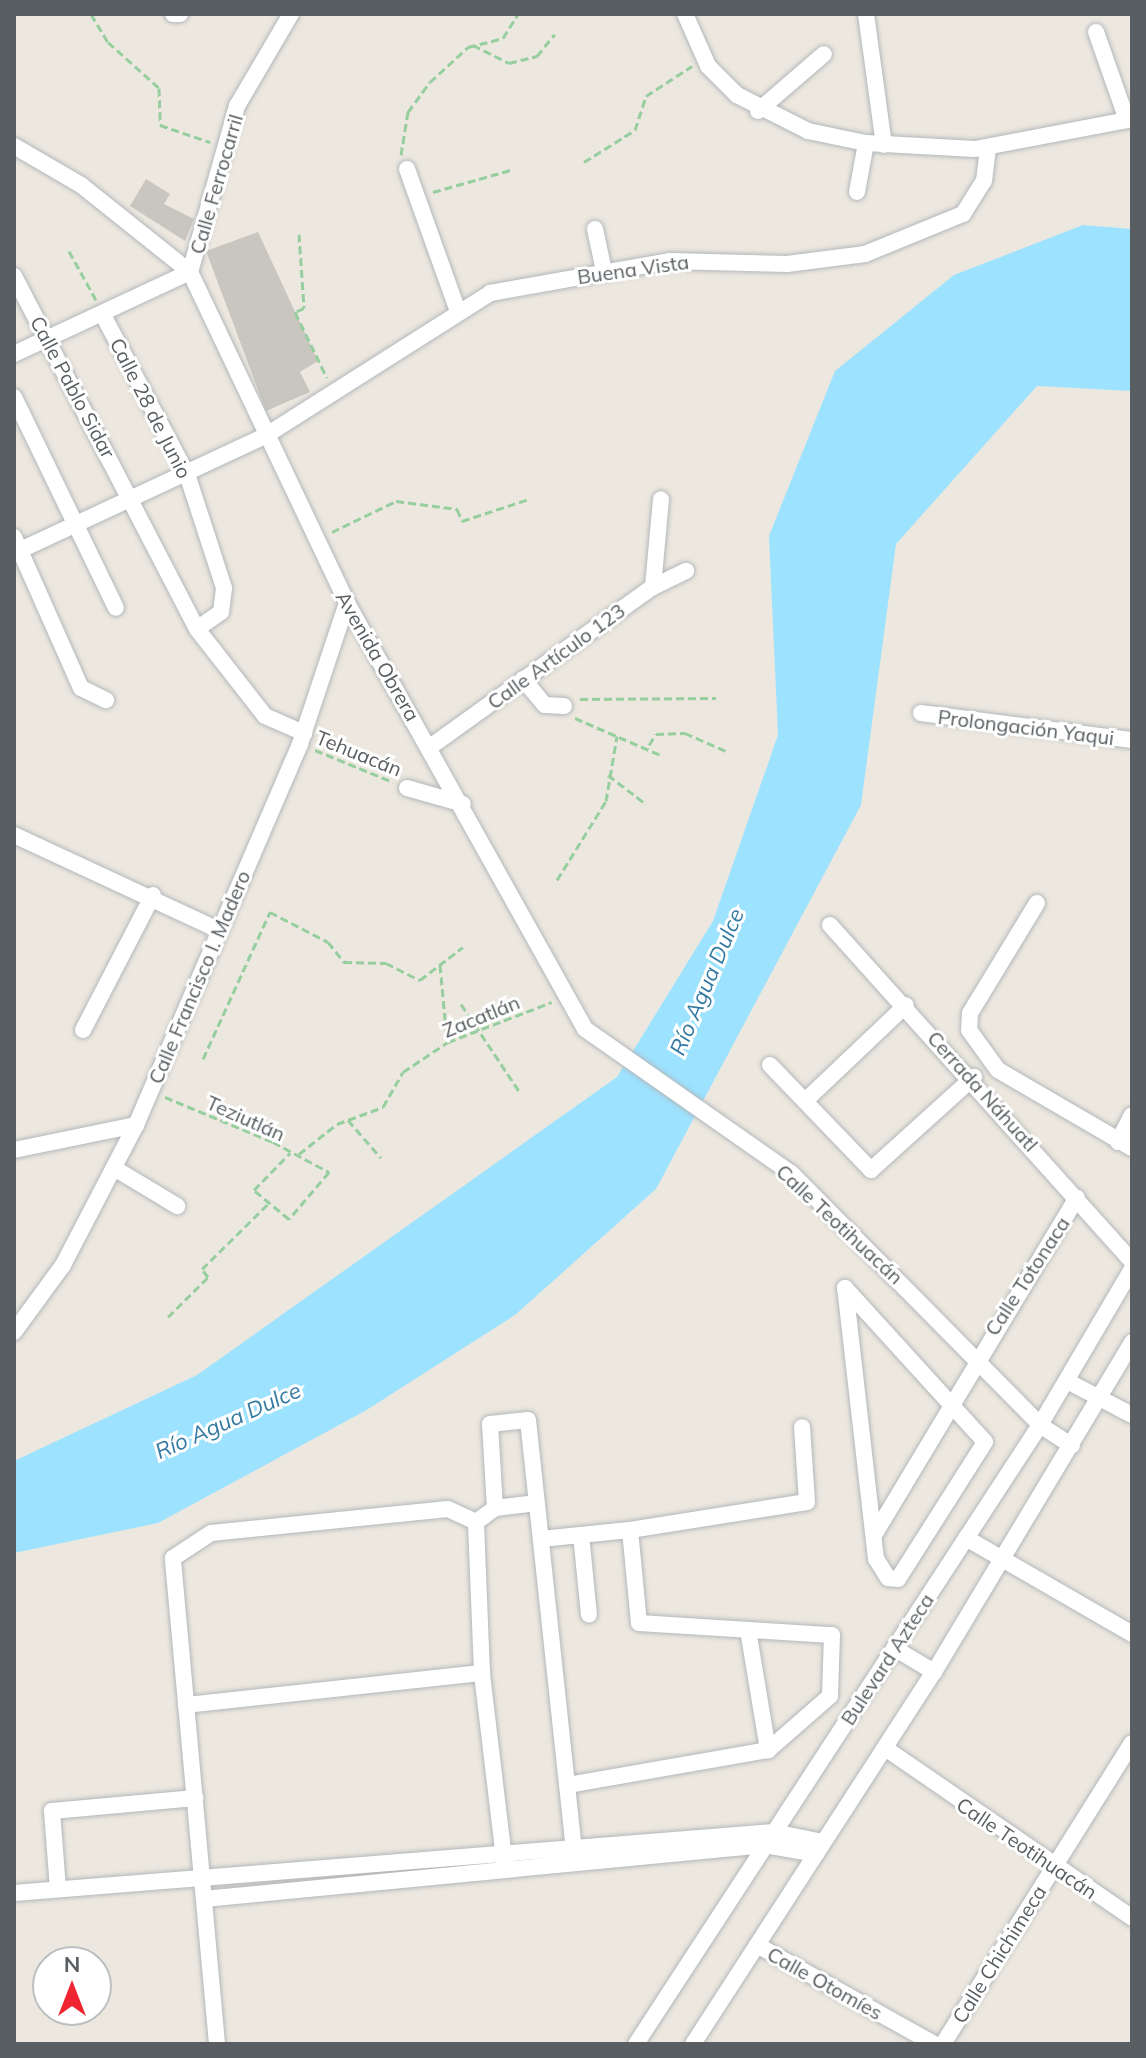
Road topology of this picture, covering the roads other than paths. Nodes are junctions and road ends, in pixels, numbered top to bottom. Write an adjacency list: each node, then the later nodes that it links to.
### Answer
1 (291, 14): 16 (street, Calle Ferrocarril)
2 (685, 14): 6 (street)
3 (866, 14): 9 (street)
4 (1096, 32): 7 (street)
5 (824, 54): 6 (street)
6 (758, 111): 8 (street)
7 (1130, 119): 11 (street)
8 (866, 143): 9 (street); 13 (street)
9 (884, 145): 11 (street)
10 (14, 146): 16 (street)
11 (988, 148): 15 (street, Buena Vista)
12 (407, 169): 18 (street)
13 (857, 192)
14 (595, 229): 15 (street)
15 (604, 271): 18 (street, Buena Vista)
16 (190, 272): 19 (street); 23 (street, Avenida Obrera)
17 (14, 276): 20 (street, Calle Pablo Sidar)
18 (457, 309): 23 (street, Buena Vista)
19 (103, 315): 20 (street); 24 (street, Calle 28 de Junio)
20 (47, 339): 21 (street); 25 (street, Calle Pablo Sidar)
21 (14, 354)
22 (14, 397): 27 (street)
23 (265, 436): 24 (street, Buena Vista); 31 (street, Avenida Obrera)
24 (187, 474): 25 (street, Buena Vista); 33 (street, Calle 28 de Junio)
25 (133, 498): 27 (street, Buena Vista); 33 (street, Calle Pablo Sidar)
26 (661, 499): 30 (street)
27 (75, 525): 28 (street, Buena Vista); 32 (street)
28 (16, 547): 35 (street)
29 (686, 571): 30 (street, Calle Artículo 123)
30 (653, 587): 34 (street, Calle Artículo 123)
31 (347, 603): 38 (street, Calle Francisco I. Madero); 40 (street, Avenida Obrera)
32 (116, 608)
33 (197, 629): 38 (street, Calle Pablo Sidar)
34 (523, 679): 36 (street); 40 (street, Calle Artículo 123)
35 (106, 700)
36 (564, 706)
37 (921, 713): 39 (street, Prolongación Yaqui)
38 (302, 738): 47 (street, Calle Francisco I. Madero)
39 (1132, 740)
40 (430, 747): 42 (street, Avenida Obrera)
41 (407, 788): 42 (street)
42 (463, 804): 49 (street, Avenida Obrera)
43 (14, 835): 44 (street)
44 (153, 895): 47 (street); 50 (street)
45 (1037, 903): 56 (street)
46 (830, 925): 48 (street, Cerrada Náhuatl)
47 (219, 930): 55 (street, Calle Francisco I. Madero)
48 (906, 1005): 52 (street, Cerrada Náhuatl); 53 (street)
49 (585, 1029): 65 (street, Calle Teotihuacán)
50 (83, 1030)
51 (770, 1065): 53 (street)
52 (974, 1077): 53 (street); 59 (street, Cerrada Náhuatl)
53 (805, 1101)
54 (1132, 1115): 56 (street)
55 (136, 1125): 57 (street); 58 (street, Calle Francisco I. Madero)
56 (1125, 1145)
57 (14, 1150)
58 (114, 1168): 60 (street); 63 (street, Calle Francisco I. Madero)
59 (1077, 1198): 61 (street, Cerrada Náhuatl); 65 (street, Calle Totonaca)
60 (177, 1206)
61 (1132, 1261)
62 (1132, 1269): 66 (street, Bulevard Azteca)
63 (14, 1332)
64 (1132, 1342): 67 (street)
65 (976, 1355): 68 (street, Calle Totonaca); 70 (street, Calle Teotihuacán)
66 (1067, 1381): 67 (street); 70 (street, Bulevard Azteca)
67 (1100, 1397): 69 (street); 72 (street)
68 (950, 1402): 77 (street, Calle Totonaca); 77 (street); 77 (street)
69 (1132, 1415)
70 (1040, 1425): 72 (street, Calle Teotihuacán); 79 (street, Bulevard Azteca)
71 (802, 1427): 76 (street)
72 (1072, 1446): 81 (street)
73 (537, 1503): 74 (street); 74 (street); 80 (street)
74 (495, 1508): 75 (street)
75 (476, 1522): 87 (street); 88 (street)
76 (630, 1530): 78 (street); 83 (street)
77 (876, 1532)
78 (581, 1535): 80 (street); 82 (street)
79 (966, 1538): 81 (street); 85 (street, Bulevard Azteca)
80 (541, 1539): 92 (street)
81 (1003, 1561): 84 (street); 86 (street)
82 (589, 1615)
83 (748, 1630): 91 (street); 91 (street)
84 (1132, 1634)
85 (894, 1648): 86 (street); 94 (street, Bulevard Azteca)
86 (934, 1672): 90 (street)
87 (482, 1673): 88 (street); 97 (street)
88 (186, 1705): 93 (street)
89 (1132, 1743): 98 (street, Calle Chichimeca)
90 (885, 1748): 95 (street); 98 (street, Calle Teotihuacán)
91 (768, 1750): 92 (street)
92 (568, 1785): 96 (street)
93 (195, 1798): 99 (street); 100 (street)
94 (770, 1839): 95 (street); 96 (street); 106 (street, Bulevard Azteca)
95 (820, 1848): 104 (street)
96 (575, 1854): 97 (street)
97 (504, 1860): 99 (street); 102 (street)
98 (1053, 1868): 103 (street, Calle Teotihuacán); 109 (street, Calle Chichimeca)
99 (202, 1876): 100 (street); 102 (street)
100 (58, 1889): 101 (street)
101 (14, 1893)
102 (204, 1899): 105 (street)
103 (1132, 1918)
104 (757, 1945): 107 (street); 108 (street, Calle Otomíes)
105 (217, 2044)
106 (636, 2044)
107 (693, 2044)
108 (934, 2044)
109 (943, 2044)

